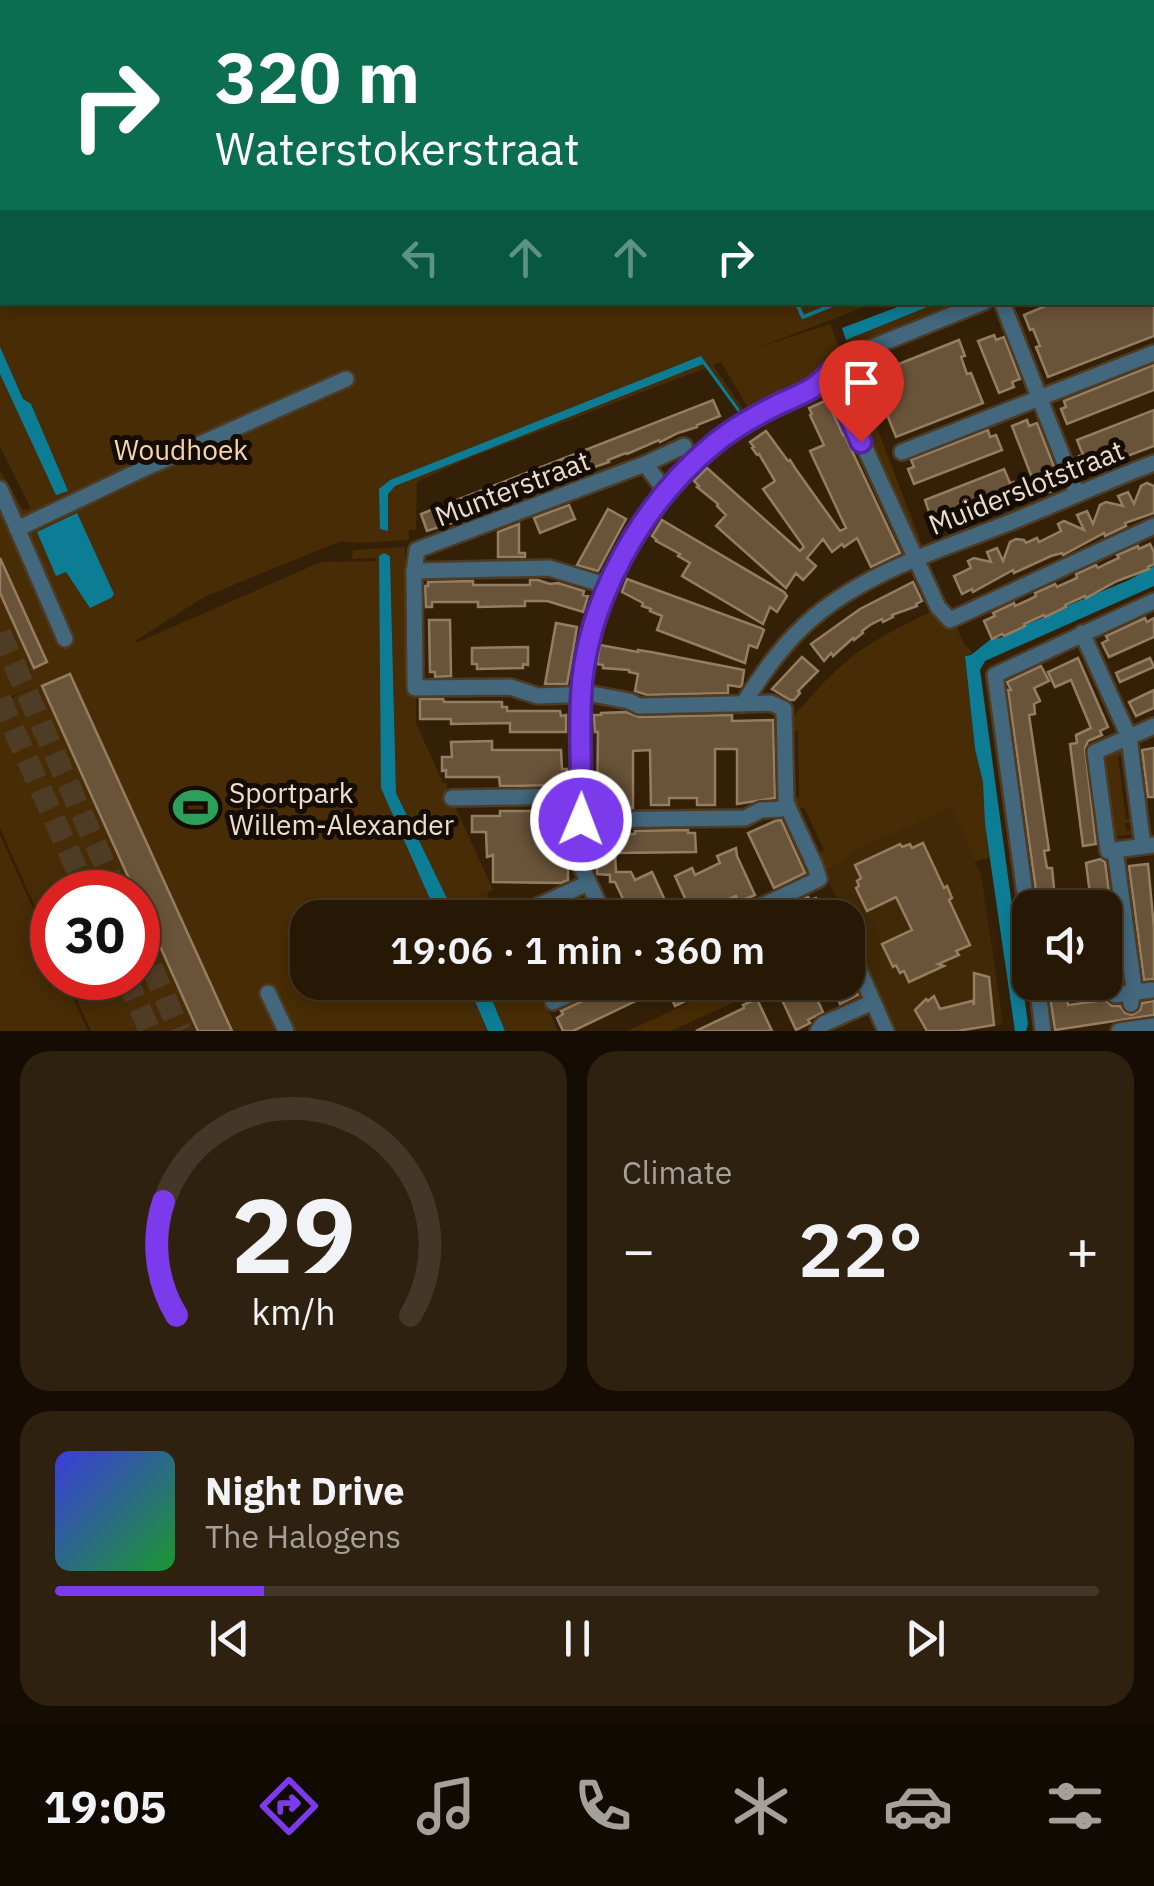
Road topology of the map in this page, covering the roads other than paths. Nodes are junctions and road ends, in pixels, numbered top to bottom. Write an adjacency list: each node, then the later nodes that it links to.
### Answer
1 (977, 305): 4 (street)
2 (1003, 305): 6 (street)
3 (1154, 353): 6 (street)
4 (830, 372): 12 (street); 16 (street)
5 (346, 380): 15 (street)
6 (1039, 399): 8 (street); 13 (street)
7 (684, 446): 10 (street, Munterstraat)
8 (902, 452)
9 (1154, 462): 13 (street, Muiderslotstraat)
10 (645, 464): 12 (street); 17 (street, Munterstraat)
11 (0, 489): 15 (street)
12 (667, 492): 18 (street)
13 (1077, 494): 16 (street, Muiderslotstraat)
14 (1154, 526): 16 (street)
15 (18, 530): 21 (street)
16 (916, 560): 23 (street, Muiderslotstraat)
17 (414, 571): 18 (street); 22 (street, Munterstraat)
18 (608, 586): 22 (street)
19 (1154, 600): 20 (street)
20 (1082, 633): 25 (street); 33 (street)
21 (64, 639)
22 (580, 695): 23 (street); 26 (street)
23 (743, 704): 28 (street)
24 (1154, 726): 25 (street)
25 (1129, 737): 30 (street); 31 (street)
26 (582, 796): 27 (street); 29 (street)
27 (452, 798)
28 (788, 806): 29 (street); 36 (street)
29 (581, 820): 32 (street)
30 (1148, 846): 31 (street)
31 (1112, 851): 44 (street)
32 (588, 884): 34 (street); 35 (street)
33 (1024, 890)
34 (552, 900)
35 (596, 900)
36 (774, 900)
37 (865, 985): 43 (street)
38 (1152, 990): 44 (street)
39 (268, 992): 46 (street)
40 (557, 1000): 42 (street)
41 (1040, 1000): 49 (street)
42 (553, 1002)
43 (872, 1002): 47 (street); 48 (street)
44 (1131, 1018): 45 (street)
45 (1154, 1026)
46 (286, 1031)
47 (818, 1031)
48 (886, 1031)
49 (1044, 1031)

